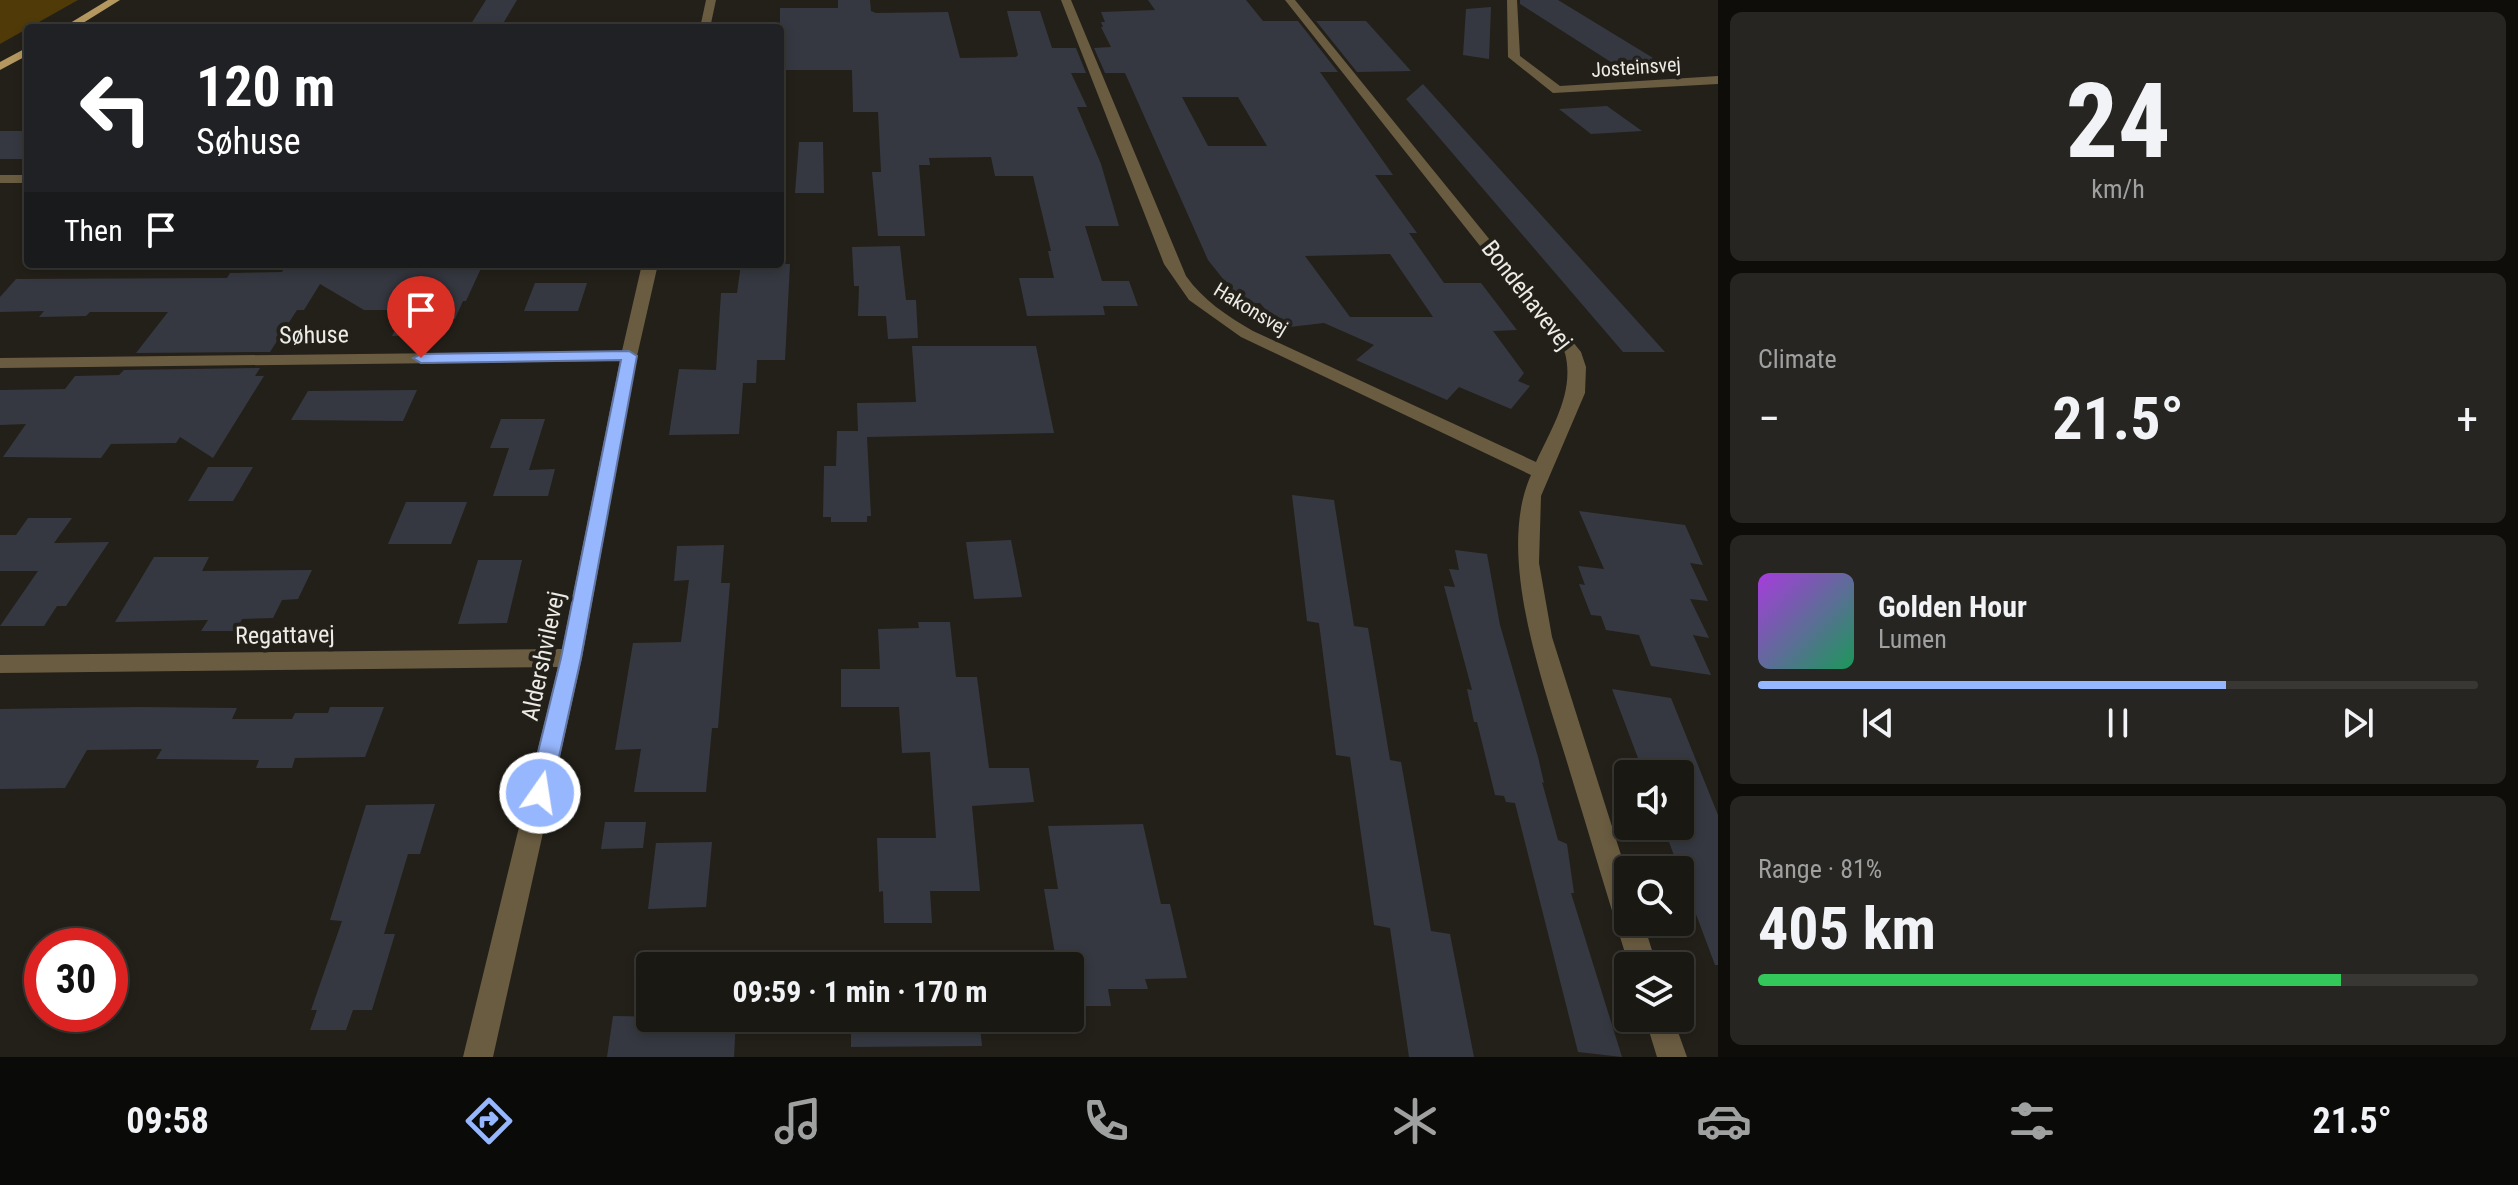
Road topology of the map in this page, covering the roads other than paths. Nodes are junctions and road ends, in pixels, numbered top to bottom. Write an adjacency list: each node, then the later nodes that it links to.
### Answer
1 (115, 0): 6 (main road)
2 (711, 0): 7 (street)
3 (1066, 0): 16 (street, Hakonsvej)
4 (1290, 0): 16 (street, Bondehavevej)
5 (1512, 0): 10 (street, Josteinsvej)
6 (74, 24)
7 (706, 24)
8 (24, 52): 9 (main road)
9 (0, 67)
10 (1718, 80)
11 (0, 179): 12 (street)
12 (24, 179)
13 (649, 268): 14 (street, Aldershvilevej)
14 (629, 356): 15 (street, Søhuse); 17 (street, Aldershvilevej)
15 (0, 363)
16 (1539, 471): 19 (street, Bondehavevej)
17 (571, 658): 18 (street, Regattavej); 21 (street, Aldershvilevej)
18 (0, 664)
19 (1614, 875)
20 (1664, 1032): 22 (street)
21 (478, 1057)
22 (1672, 1057)

